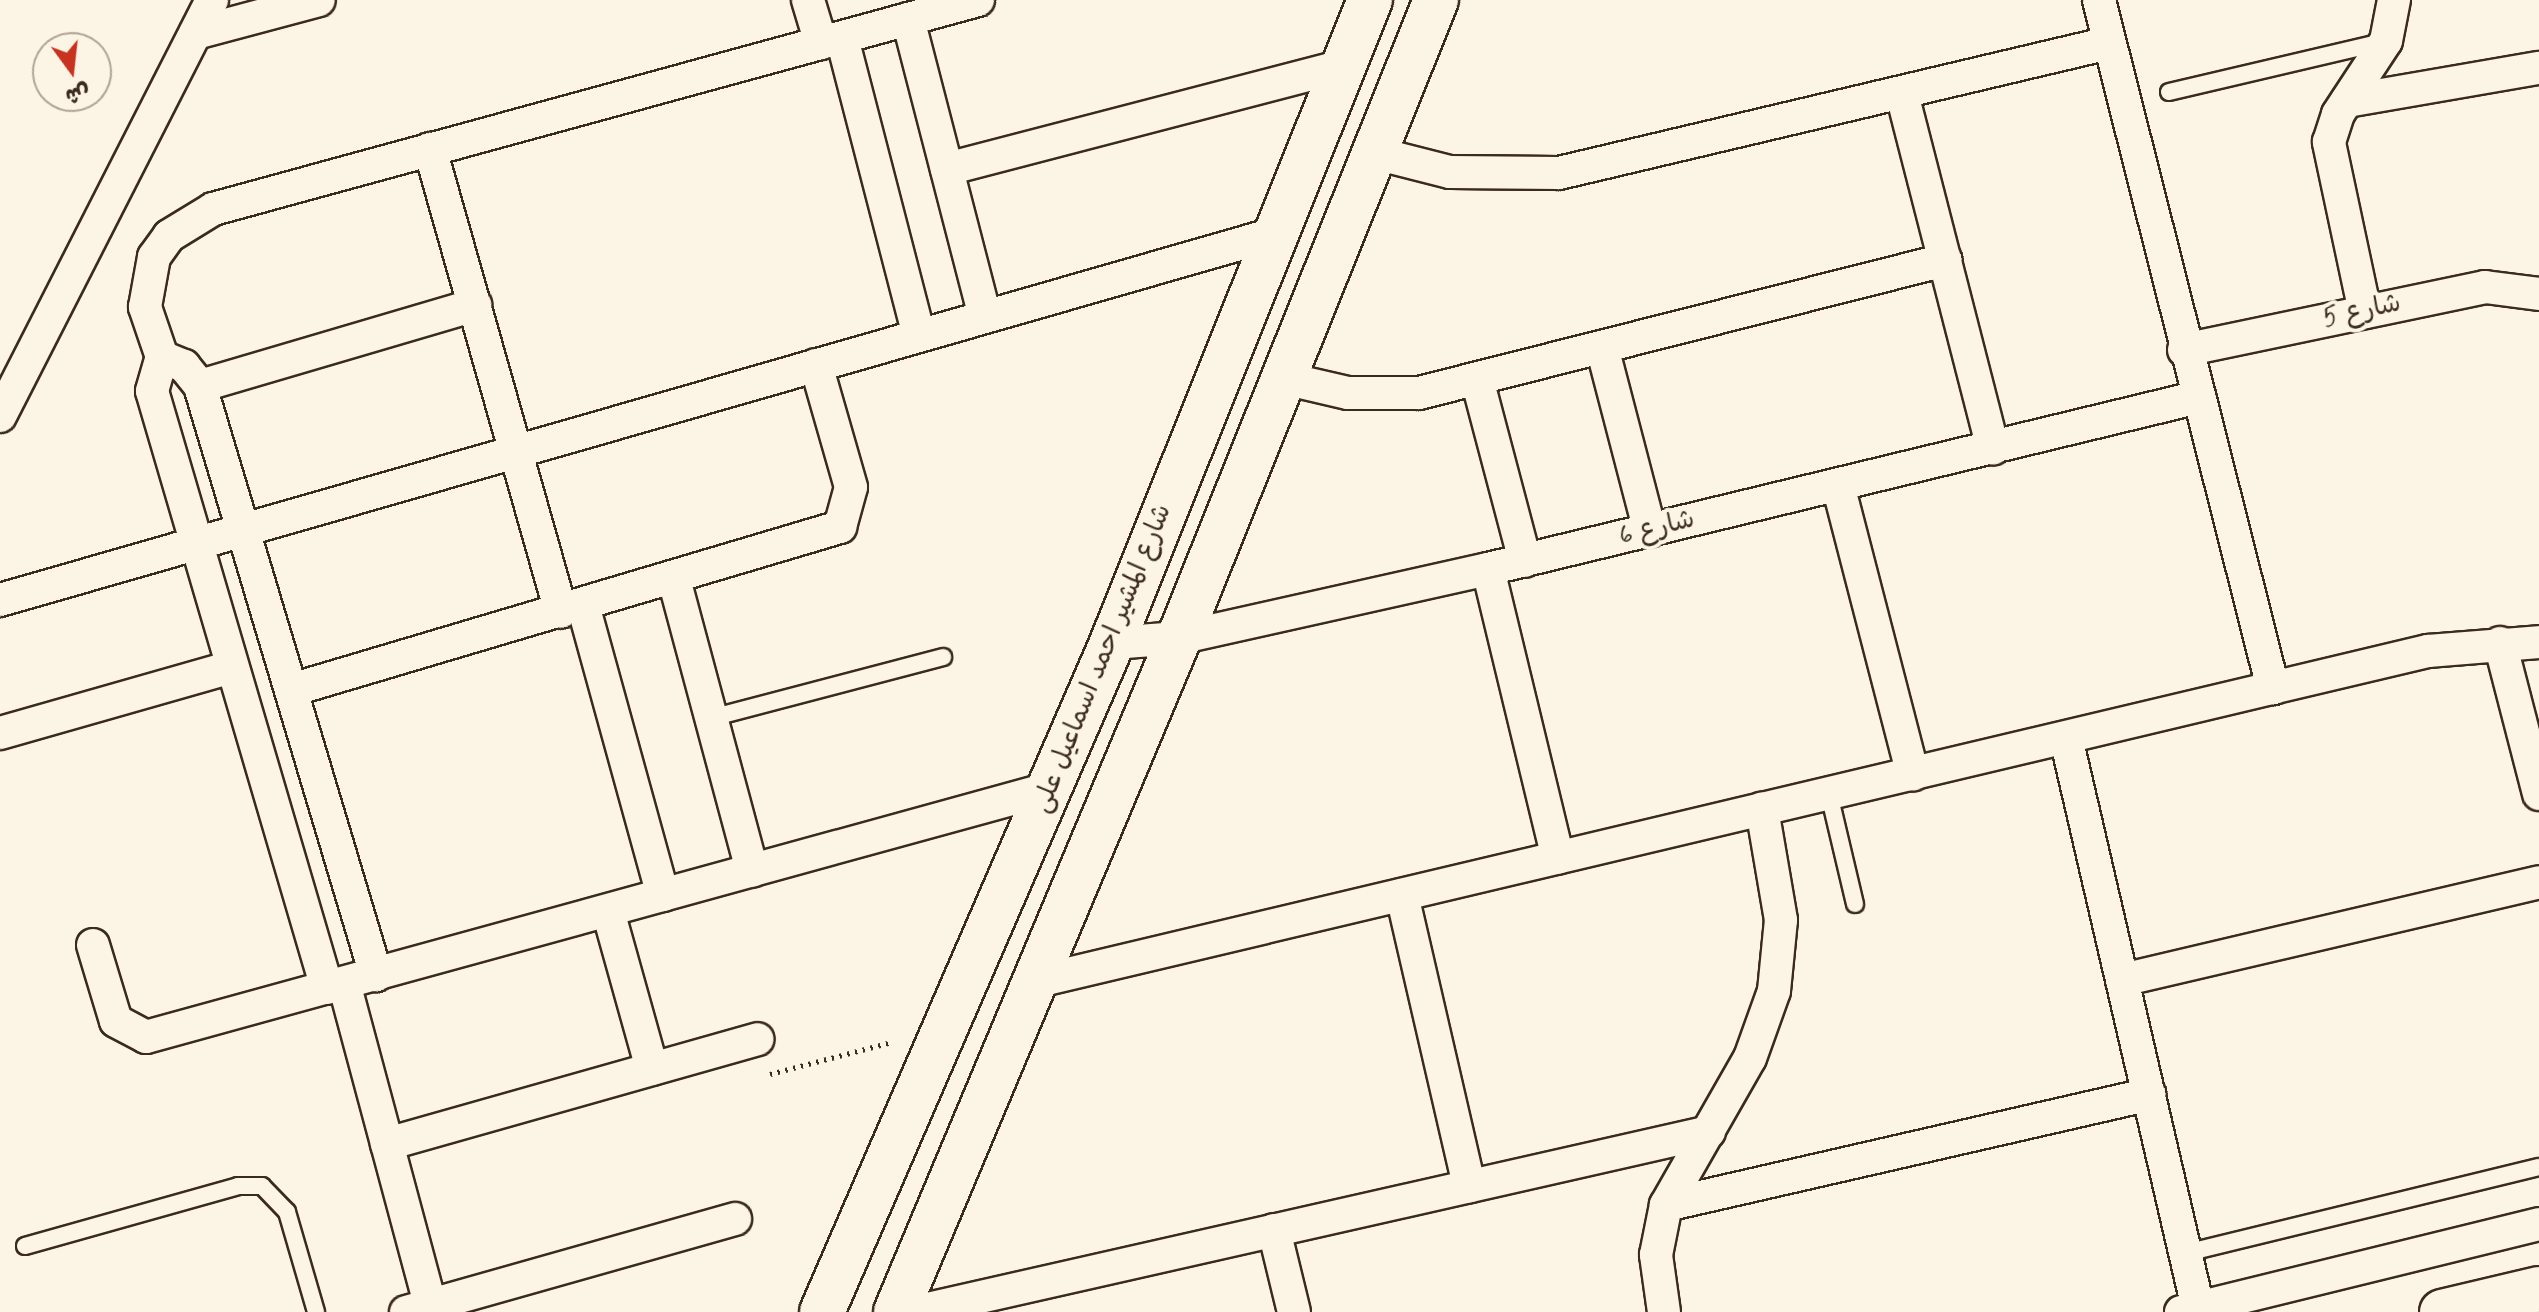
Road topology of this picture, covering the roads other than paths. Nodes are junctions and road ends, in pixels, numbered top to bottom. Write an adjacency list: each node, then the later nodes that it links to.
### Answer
1 (212, 0): 10 (street)
2 (319, 0): 10 (street)
3 (808, 0): 11 (street)
4 (978, 0): 9 (street)
5 (1370, 0): 14 (main road, شارع المشير احمد اسماعيل على)
6 (1436, 0): 20 (main road)
7 (2099, 0): 13 (street)
8 (2394, 0): 12 (street)
9 (908, 19): 11 (street); 21 (street)
10 (196, 33): 37 (street)
11 (831, 40): 19 (street); 28 (street)
12 (2386, 41): 16 (lane); 18 (street)
13 (2109, 43): 17 (street); 30 (street)
14 (1342, 66): 21 (street); 22 (main road, شارع المشير احمد اسماعيل على)
15 (2539, 68): 18 (street)
16 (2169, 92)
17 (1902, 94): 20 (street); 23 (street)
18 (2347, 101): 26 (street)
19 (430, 149): 25 (street); 31 (street)
20 (1375, 153): 33 (main road)
21 (947, 169): 27 (street)
22 (1274, 234): 27 (street); 51 (main road, شارع المشير احمد اسماعيل على)
23 (1945, 260): 29 (street); 38 (street)
24 (2539, 294): 26 (street, شارع 5)
25 (475, 305): 35 (street); 39 (street)
26 (2365, 312): 30 (street, شارع 5)
27 (985, 316): 28 (street)
28 (919, 335): 32 (street)
29 (1602, 347): 34 (street); 42 (street)
30 (2184, 350): 36 (street)
31 (162, 357): 35 (street); 43 (street)
32 (816, 365): 39 (street); 46 (street)
33 (1283, 378): 34 (street); 49 (main road)
34 (1477, 379): 44 (street)
35 (200, 386): 41 (street)
36 (2199, 397): 38 (street, شارع 6); 55 (street)
37 (0, 416)
38 (1993, 448): 40 (street, شارع 6)
39 (515, 450): 41 (street); 48 (street)
40 (1838, 485): 42 (street, شارع 6); 60 (street)
41 (243, 528): 43 (street); 56 (street)
42 (1650, 531): 44 (street, شارع 6)
43 (196, 541): 47 (street); 54 (street)
44 (1525, 561): 45 (street, شارع 6)
45 (1488, 569): 49 (street, شارع 6); 65 (street)
46 (674, 579): 48 (street); 57 (street)
47 (0, 600)
48 (572, 608): 56 (street); 68 (street)
49 (1179, 638): 51 (street, شارع 6); 75 (main road)
50 (2539, 642): 52 (street)
51 (1112, 643): 61 (main road, شارع المشير احمد اسماعيل على)
52 (2500, 643): 55 (street); 63 (street)
53 (943, 657): 57 (lane)
54 (231, 667): 58 (street); 76 (street)
55 (2273, 688): 59 (street)
56 (291, 690): 73 (street)
57 (711, 718): 66 (street)
58 (0, 733)
59 (2066, 738): 60 (street); 74 (street)
60 (1913, 774): 62 (street)
61 (1051, 788): 66 (street); 95 (main road, شارع المشير احمد اسماعيل على)
62 (1829, 794): 64 (street); 70 (lane)
63 (2539, 794)
64 (1762, 809): 65 (street); 80 (street)
65 (1558, 858): 69 (street)
66 (752, 871): 68 (street)
67 (2539, 882): 74 (street)
68 (663, 895): 71 (street)
69 (1402, 895): 75 (street); 83 (street)
70 (1855, 904)
71 (608, 911): 73 (street); 78 (street)
72 (93, 945): 76 (street)
73 (376, 975): 76 (street)
74 (2122, 980): 79 (street)
75 (1034, 982): 96 (main road)
76 (336, 986): 81 (street)
77 (757, 1039): 78 (street)
78 (652, 1069): 81 (street)
79 (2149, 1094): 84 (street); 89 (street)
80 (1709, 1132): 83 (street); 84 (street)
81 (387, 1144): 92 (street)
82 (2539, 1167): 89 (lane)
83 (1469, 1186): 87 (street)
84 (1666, 1205): 99 (street)
85 (735, 1219): 91 (street)
86 (2539, 1224): 93 (street)
87 (1274, 1230): 97 (street); 98 (street)
88 (25, 1246): 94 (lane)
89 (2186, 1253): 93 (street)
90 (2539, 1289): 100 (main road)
91 (487, 1301): 92 (street)
92 (418, 1309)
93 (2190, 1310)
94 (316, 1312)
95 (822, 1312)
96 (896, 1312)
97 (914, 1312)
98 (1294, 1312)
99 (1664, 1312)
100 (2442, 1312)

